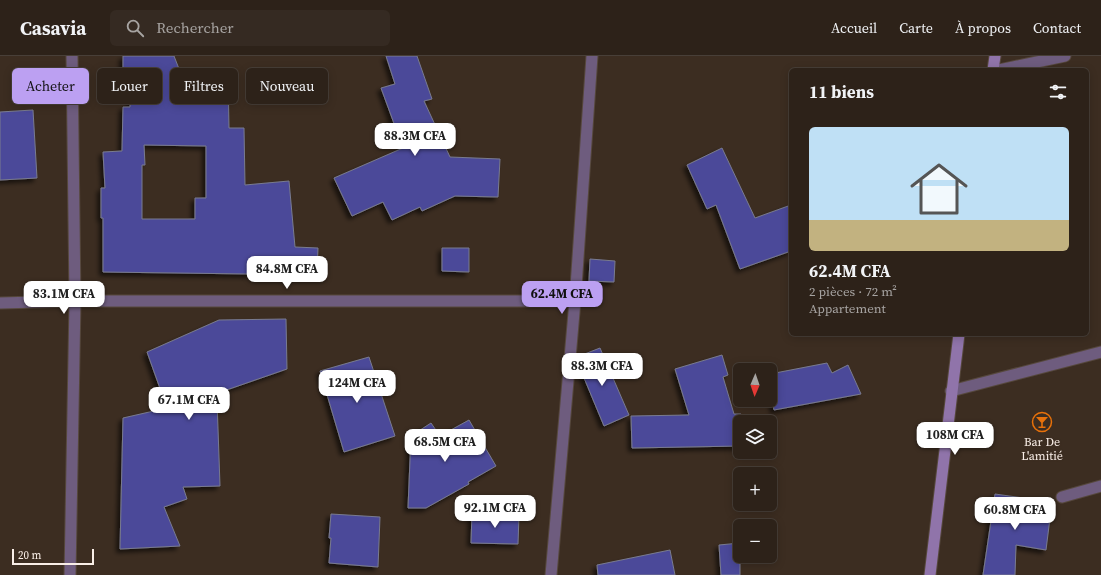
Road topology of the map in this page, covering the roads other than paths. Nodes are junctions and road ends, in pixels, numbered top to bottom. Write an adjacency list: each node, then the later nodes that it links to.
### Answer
1 (72, 56): 7 (street)
2 (592, 56): 8 (street)
3 (995, 56): 5 (main road)
4 (1065, 56): 6 (street)
5 (993, 68)
6 (1008, 68)
7 (75, 301): 8 (street); 9 (street); 15 (street)
8 (575, 301): 16 (street)
9 (0, 303)
10 (959, 336): 12 (main road)
11 (1101, 352): 12 (street)
12 (951, 391): 17 (main road)
13 (1101, 486): 14 (street)
14 (1062, 497)
15 (70, 575)
16 (551, 575)
17 (930, 575)

